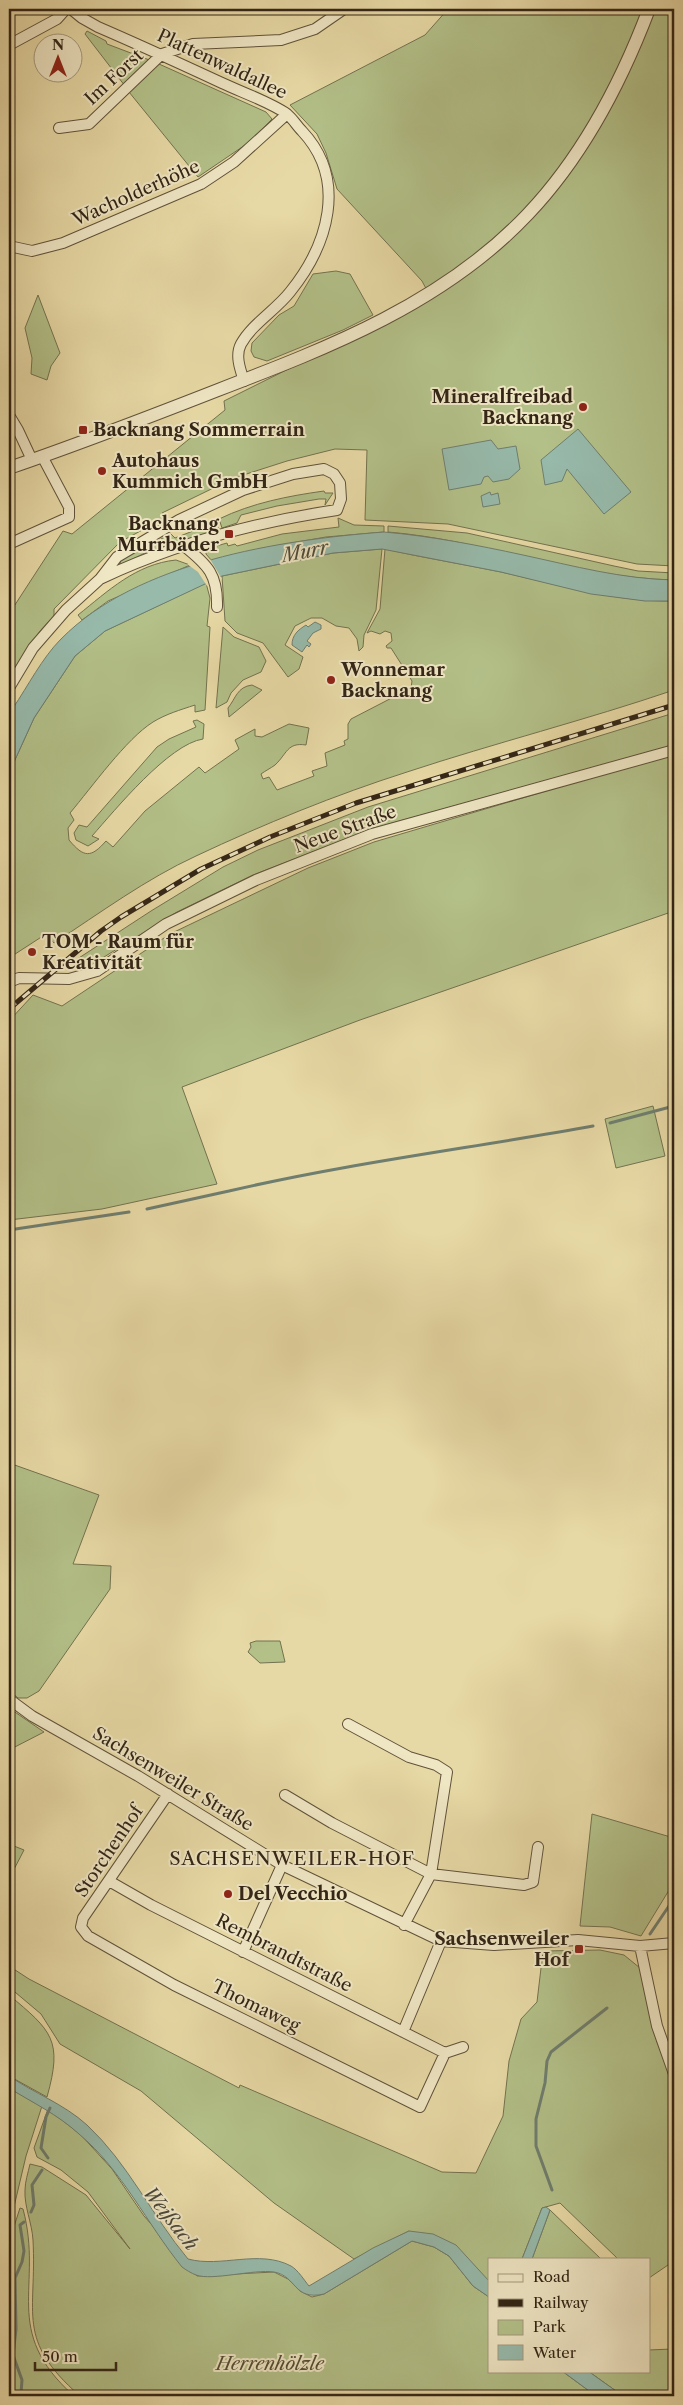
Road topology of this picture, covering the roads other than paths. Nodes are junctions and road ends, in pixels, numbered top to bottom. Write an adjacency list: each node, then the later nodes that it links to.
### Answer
1 (66, 9): 5 (street)
2 (71, 9): 6 (street, Plattenwaldallee)
3 (344, 9): 6 (street)
4 (649, 9): 10 (street)
5 (9, 46)
6 (162, 54): 7 (street, Plattenwaldallee); 8 (street, Im Forst)
7 (287, 114): 9 (street, Wacholderhöhe); 10 (street, Plattenwaldallee)
8 (59, 128)
9 (9, 246)
10 (244, 380): 12 (street)
11 (9, 415): 12 (street)
12 (37, 458): 13 (street); 14 (street)
13 (9, 468)
14 (9, 544)
15 (184, 546): 16 (street); 16 (street); 17 (street)
16 (100, 579): 18 (street)
17 (217, 607)
18 (9, 688)
19 (674, 750): 20 (street, Neue Straße)
20 (9, 982)
21 (9, 1699): 23 (street, Sachsenweiler Straße)
22 (348, 1724): 27 (street)
23 (168, 1794): 26 (street, Sachsenweiler Straße); 28 (street, Storchenhof)
24 (285, 1795): 27 (street)
25 (538, 1847): 27 (street)
26 (282, 1865): 29 (street, Sachsenweiler Straße); 34 (street)
27 (431, 1874): 29 (street)
28 (109, 1881): 30 (street, Storchenhof); 34 (street, Rembrandtstraße)
29 (404, 1924): 31 (street, Sachsenweiler Straße)
30 (81, 1927): 37 (street, Thomaweg)
31 (441, 1941): 33 (street, Sachsenweiler Straße); 35 (street)
32 (674, 1943): 33 (street, Sachsenweiler Straße)
33 (640, 1946): 38 (street)
34 (243, 1952): 35 (street, Rembrandtstraße)
35 (403, 2032): 37 (street, Rembrandtstraße)
36 (463, 2047): 37 (street)
37 (445, 2053)
38 (674, 2074)

